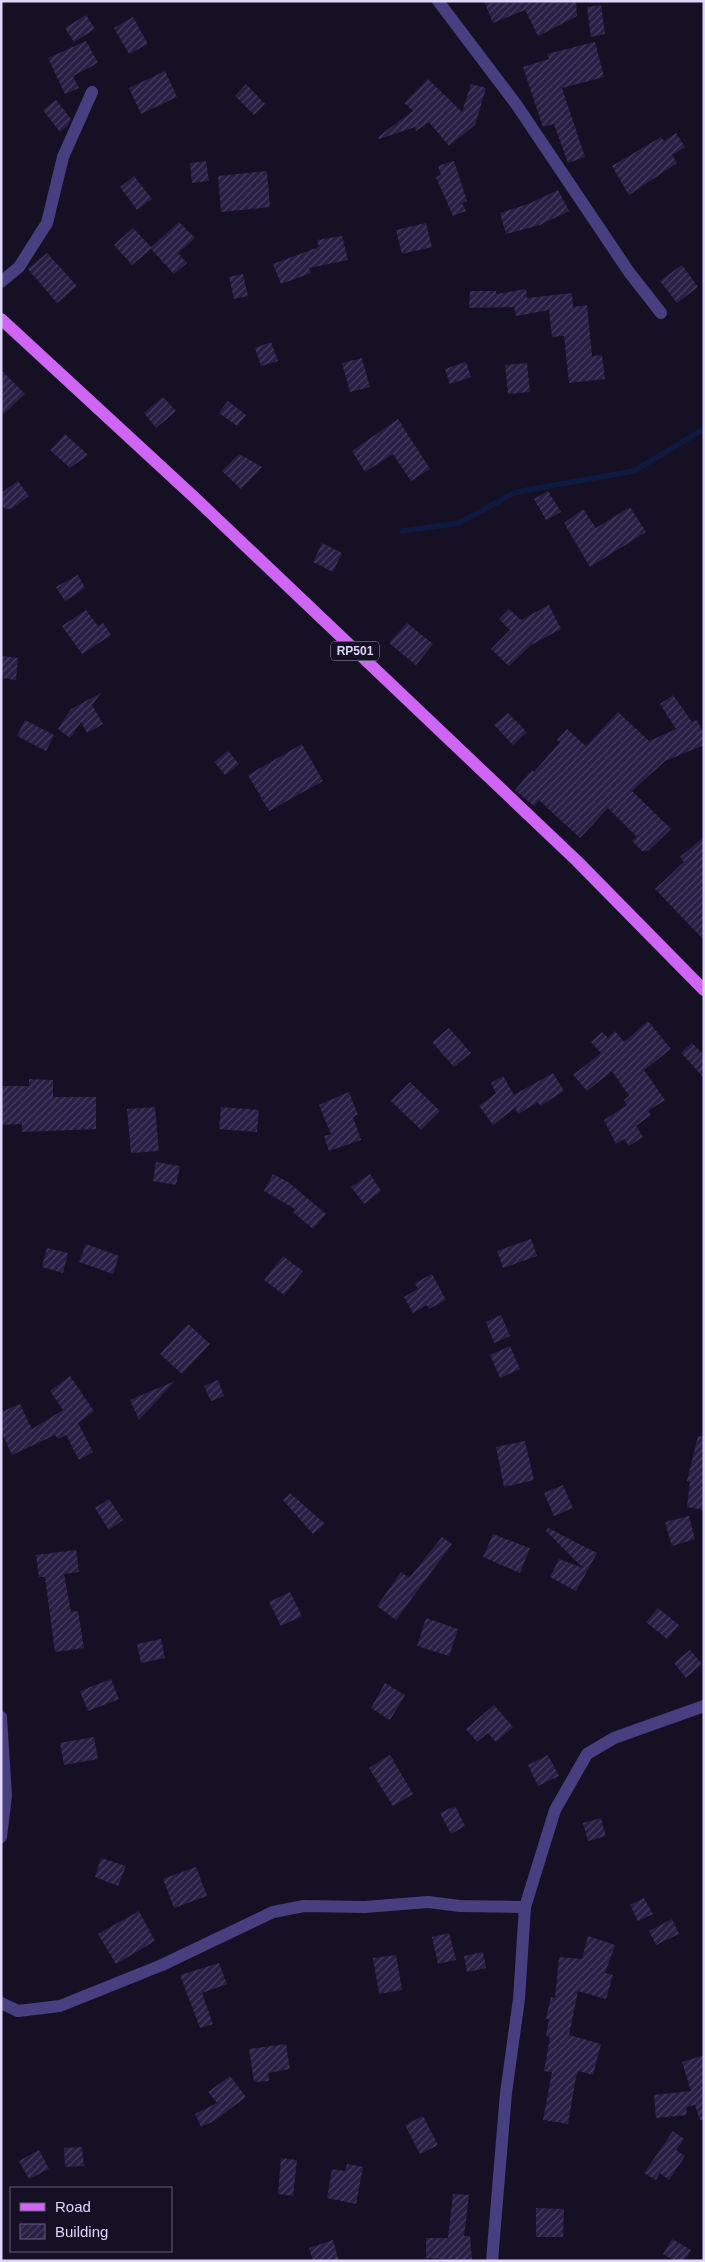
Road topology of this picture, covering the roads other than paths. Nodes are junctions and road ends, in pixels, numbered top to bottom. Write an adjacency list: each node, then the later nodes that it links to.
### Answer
1 (438, 1): 4 (street)
2 (92, 92): 3 (street)
3 (1, 282)
4 (661, 313)
5 (1, 319): 6 (main road, RP501)
6 (704, 990)
7 (704, 1706): 10 (street)
8 (1, 1717): 9 (street)
9 (1, 1837)
10 (525, 1907): 11 (street); 12 (street)
11 (1, 2003)
12 (492, 2261)

